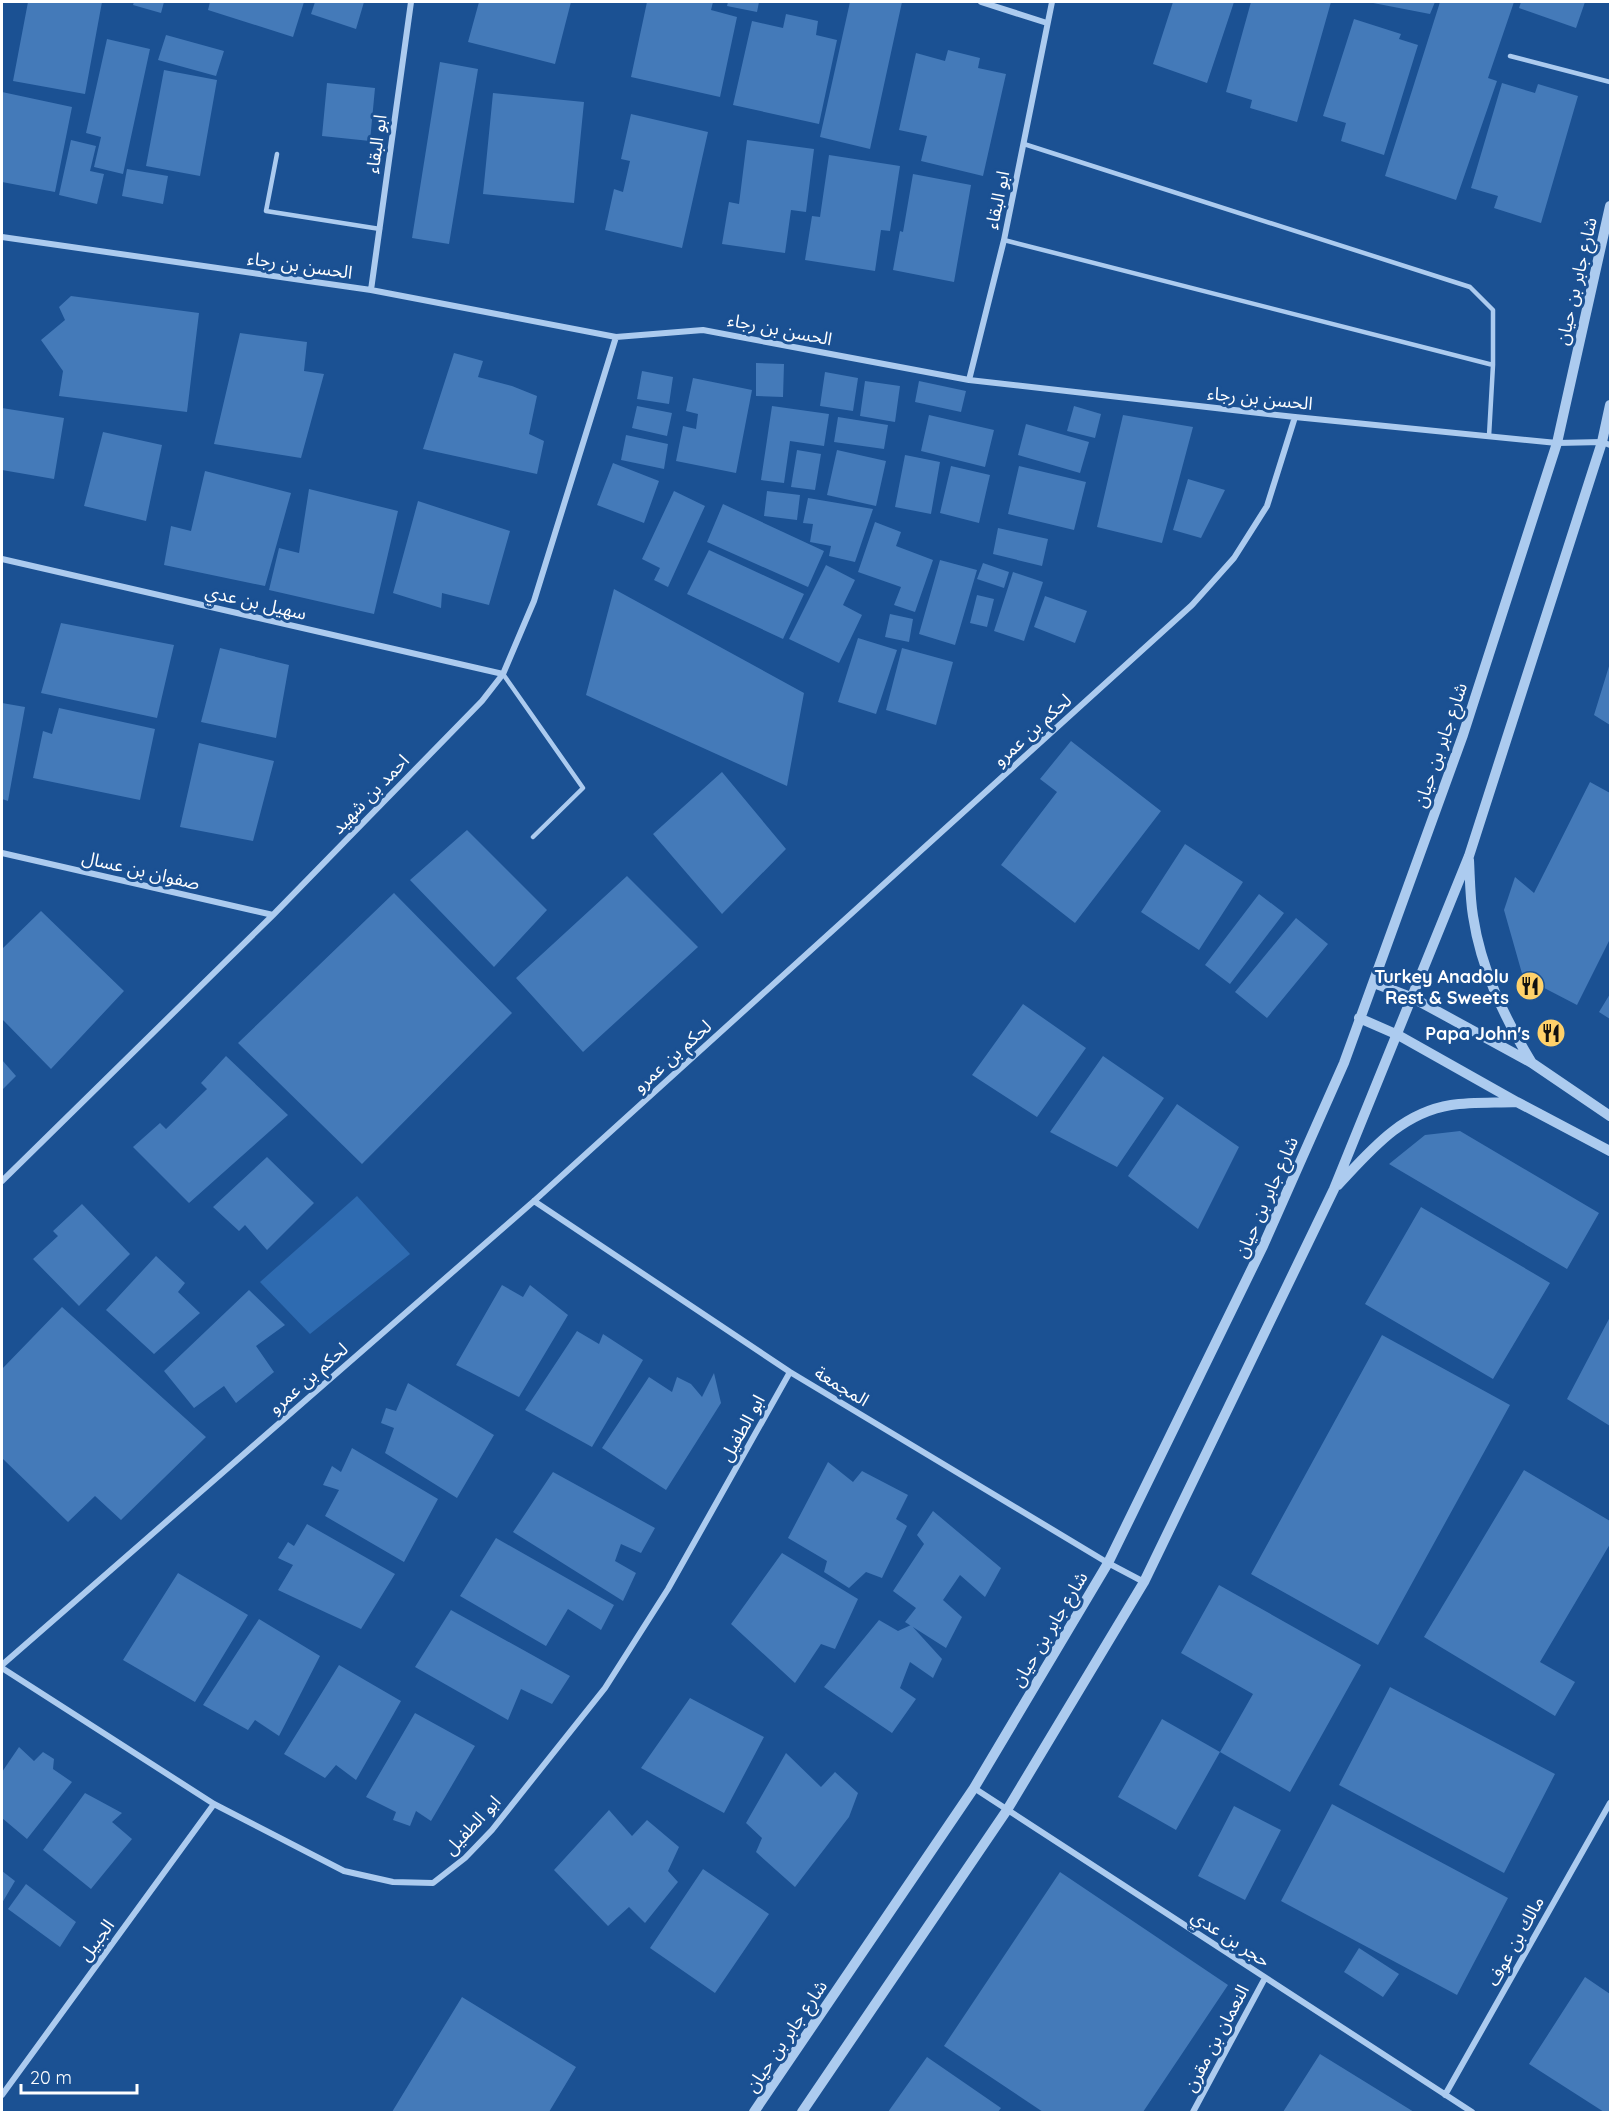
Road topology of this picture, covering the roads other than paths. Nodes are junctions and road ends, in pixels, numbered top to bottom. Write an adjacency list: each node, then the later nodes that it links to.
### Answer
1 (411, 2): 10 (street, ابو البقاء)
2 (981, 2): 4 (street)
3 (1052, 2): 4 (street, ابو البقاء)
4 (1047, 23): 7 (street, ابو البقاء)
5 (1510, 56): 6 (lane)
6 (1611, 82)
7 (1024, 144): 12 (street, ابو البقاء); 15 (lane)
8 (277, 154): 10 (lane)
9 (1611, 206): 20 (street, شارع جابر بن حيان)
10 (380, 229): 13 (street, ابو البقاء)
11 (2, 237): 13 (street, الحسن بن رجاء)
12 (1004, 240): 15 (lane); 16 (street, ابو البقاء)
13 (371, 290): 14 (street, الحسن بن رجاء)
14 (616, 337): 16 (street, الحسن بن رجاء); 23 (street, احمد بن شهيد)
15 (1494, 365): 19 (lane)
16 (969, 380): 18 (street, الحسن بن رجاء)
17 (1611, 405): 21 (street)
18 (1295, 417): 19 (street, الحسن بن رجاء); 38 (street, لحكم بن عمرو)
19 (1489, 436): 20 (street, الحسن بن رجاء)
20 (1557, 443): 21 (street, الحسن بن رجاء); 28 (street, شارع جابر بن حيان)
21 (1606, 444): 26 (street)
22 (2, 559): 23 (street, سهيل بن عدي)
23 (504, 674): 24 (lane); 27 (street, احمد بن شهيد)
24 (533, 837)
25 (2, 853): 27 (street, صفوان بن عسال)
26 (1469, 856): 29 (street); 32 (street)
27 (273, 915): 36 (street, احمد بن شهيد)
28 (1374, 983): 29 (street); 30 (street, شارع جابر بن حيان)
29 (1413, 998): 31 (street); 32 (street)
30 (1359, 1018): 31 (street); 40 (street, شارع جابر بن حيان)
31 (1398, 1035): 33 (street); 37 (street)
32 (1532, 1063): 34 (street)
33 (1517, 1102): 35 (street); 37 (street)
34 (1611, 1116)
35 (1611, 1151)
36 (2, 1181)
37 (1334, 1189): 41 (street)
38 (534, 1201): 39 (street, المجمعة); 42 (street, لحكم بن عمرو)
39 (790, 1372): 40 (street, المجمعة); 44 (street, ابو الطفيل)
40 (1108, 1563): 41 (street, المجمعة); 43 (street, شارع جابر بن حيان)
41 (1144, 1582): 46 (street)
42 (2, 1666): 44 (street, ابو الطفيل)
43 (974, 1788): 46 (street, حجر بن عدي); 50 (street, شارع جابر بن حيان)
44 (214, 1803): 48 (street, الجبيل)
45 (1611, 1803): 49 (street, مالك بن عوف)
46 (1007, 1810): 47 (street, حجر بن عدي); 51 (street)
47 (1265, 1978): 49 (street, حجر بن عدي); 52 (street, النعمان بن مقرن)
48 (2, 2095)
49 (1445, 2095): 53 (street, حجر بن عدي)
50 (754, 2112)
51 (802, 2112)
52 (1193, 2112)
53 (1472, 2112)

